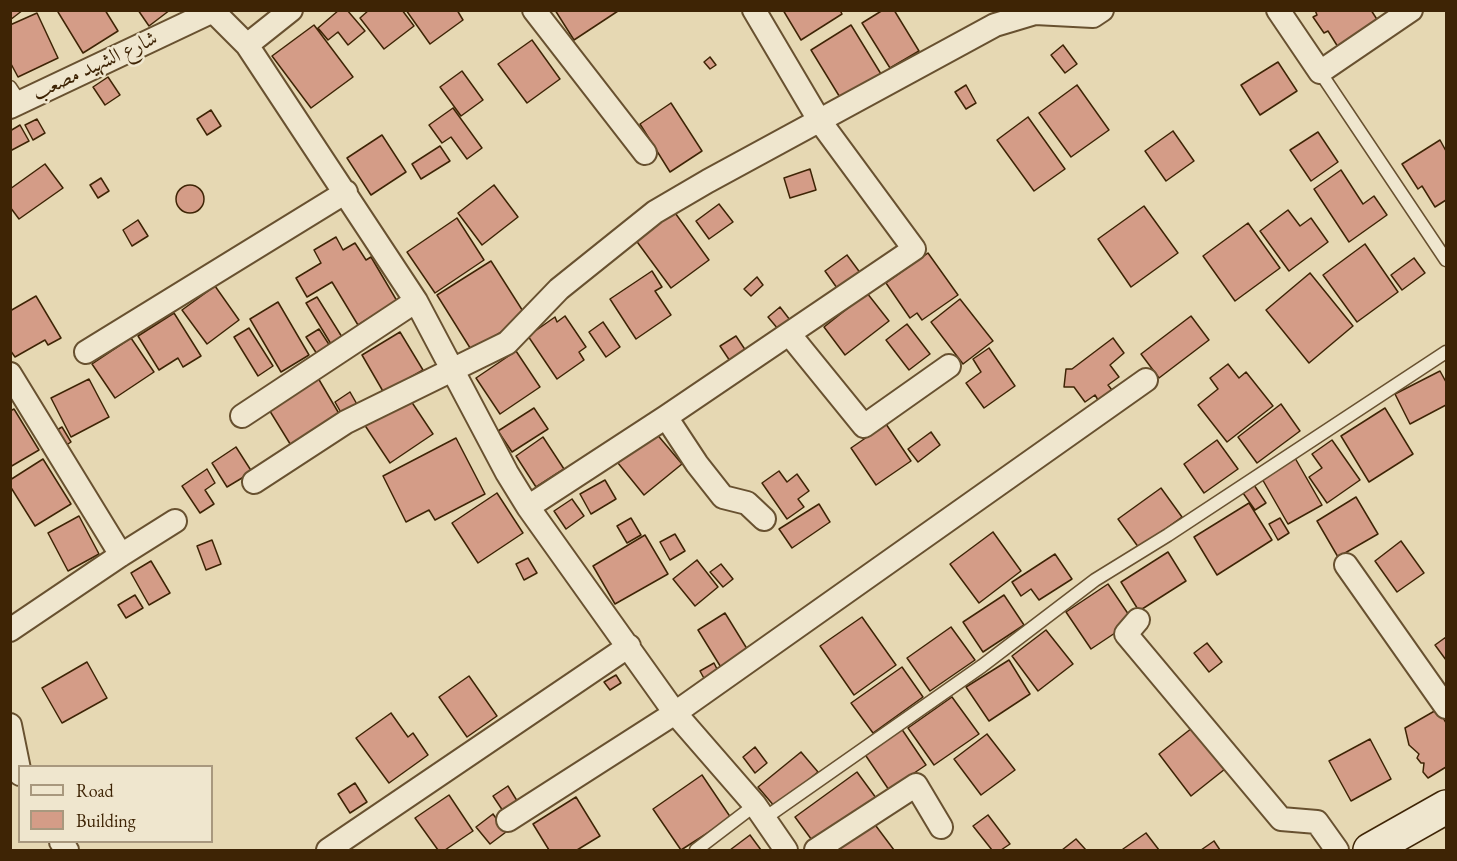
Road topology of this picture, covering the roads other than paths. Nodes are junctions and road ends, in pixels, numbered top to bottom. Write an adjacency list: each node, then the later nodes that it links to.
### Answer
1 (291, 10): 8 (street)
2 (534, 10): 12 (street)
3 (754, 10): 11 (street)
4 (1102, 10): 11 (street)
5 (1278, 10): 9 (street)
6 (1411, 10): 9 (street)
7 (213, 11): 8 (street); 10 (street, شارع الشهيد مصعب)
8 (247, 45): 13 (street)
9 (1320, 72): 14 (lane)
10 (14, 99)
11 (819, 120): 16 (street); 20 (street)
12 (645, 153)
13 (346, 192): 15 (street); 17 (street)
14 (1446, 260)
15 (416, 301): 20 (street); 23 (street)
16 (790, 334): 19 (street); 24 (street)
17 (86, 352)
18 (1446, 352): 39 (lane)
19 (949, 366)
20 (453, 369): 25 (street); 26 (street)
21 (10, 374): 29 (street)
22 (1146, 380): 35 (street)
23 (242, 416)
24 (666, 417): 26 (street); 27 (street)
25 (254, 482)
26 (528, 507): 33 (street)
27 (764, 519)
28 (175, 521): 29 (street)
29 (121, 555): 32 (street)
30 (1346, 565): 34 (street)
31 (1138, 620): 46 (street)
32 (10, 630)
33 (629, 646): 35 (street); 42 (street)
34 (1446, 707)
35 (675, 713): 39 (street); 40 (street)
36 (10, 725): 37 (street)
37 (18, 765)
38 (1446, 807): 47 (street)
39 (760, 812): 43 (lane); 44 (street)
40 (508, 820)
41 (941, 827): 45 (street)
42 (328, 850)
43 (696, 850)
44 (786, 850)
45 (816, 850)
46 (1337, 850)
47 (1370, 850)

